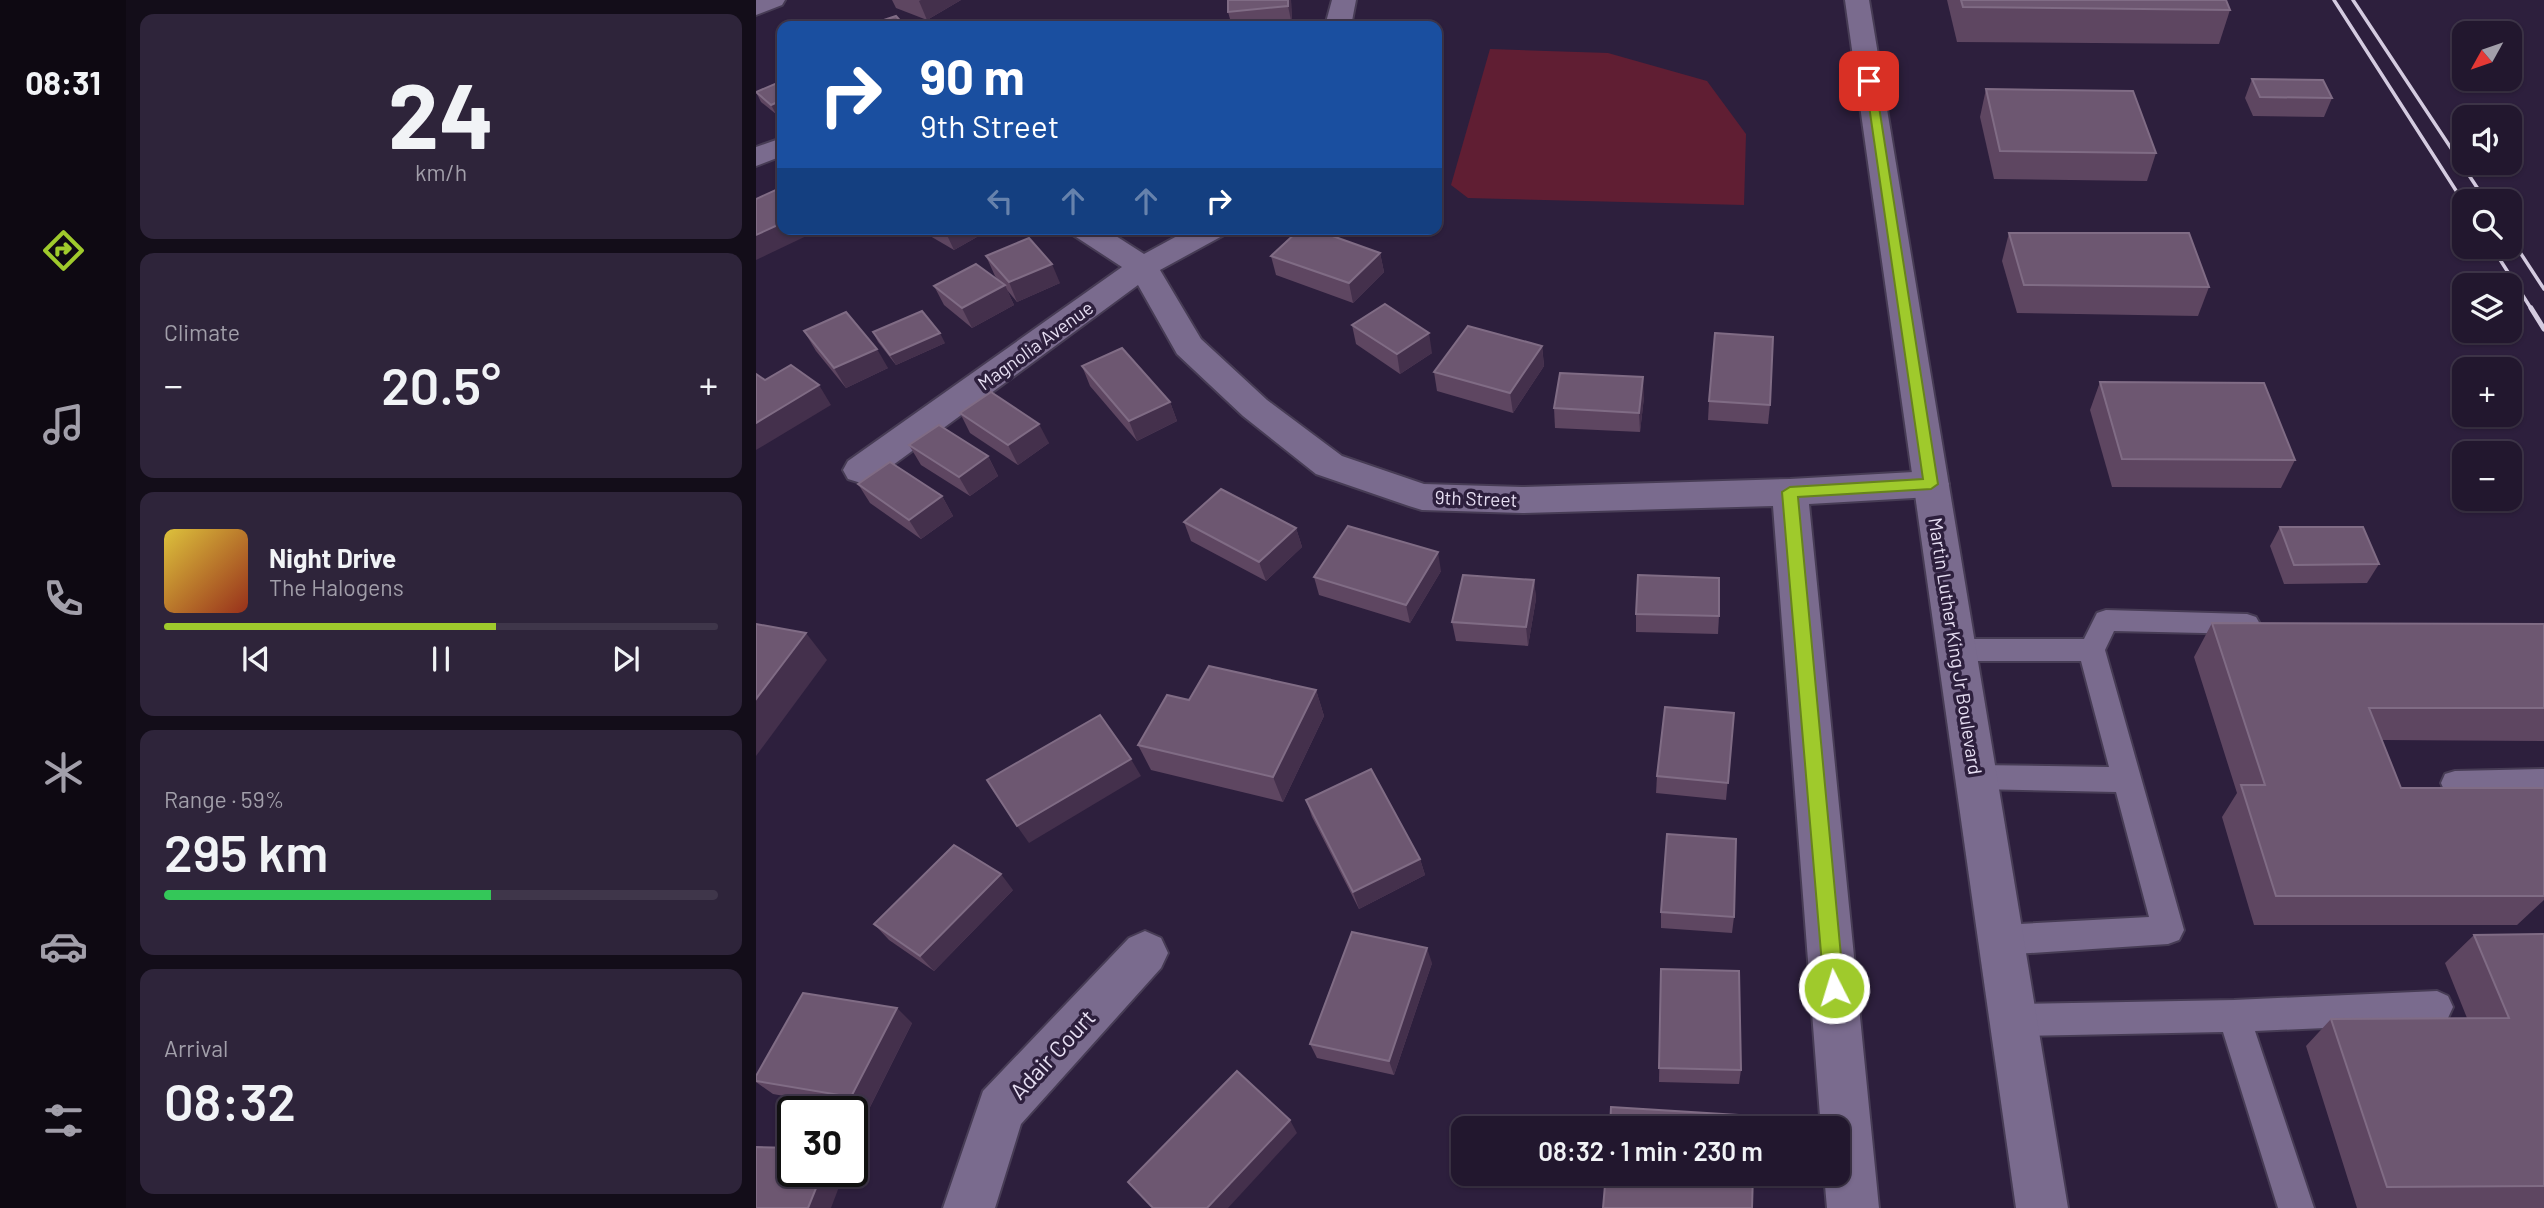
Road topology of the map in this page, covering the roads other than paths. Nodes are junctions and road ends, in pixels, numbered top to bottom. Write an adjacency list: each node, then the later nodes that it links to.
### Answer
1 (773, 0): 4 (street)
2 (1344, 0): 5 (street)
3 (1857, 0): 12 (street, Martin Luther King Jr Boulevard)
4 (756, 7)
5 (1339, 21)
6 (777, 148): 7 (street)
7 (756, 157)
8 (1093, 235): 10 (street, 9th Street)
9 (1202, 235): 10 (street, Magnolia Avenue)
10 (1143, 267): 11 (street, Magnolia Avenue); 13 (street, 9th Street)
11 (861, 470)
12 (1931, 484): 13 (street, 9th Street); 15 (street, Martin Luther King Jr Boulevard)
13 (1790, 492): 27 (street)
14 (2274, 625): 16 (lane)
15 (1956, 650): 16 (lane); 17 (street, Martin Luther King Jr Boulevard)
16 (2092, 650): 18 (lane)
17 (1976, 777): 18 (lane); 21 (street, Martin Luther King Jr Boulevard)
18 (2128, 780): 21 (lane)
19 (2544, 781): 20 (lane)
20 (2455, 783)
21 (2001, 940): 25 (street, Martin Luther King Jr Boulevard)
22 (1145, 953): 26 (street, Adair Court)
23 (2437, 1007): 24 (lane)
24 (2234, 1016): 25 (lane); 29 (lane)
25 (2013, 1020): 28 (street, Martin Luther King Jr Boulevard)
26 (969, 1208)
27 (1853, 1208)
28 (2042, 1208)
29 (2296, 1208)

